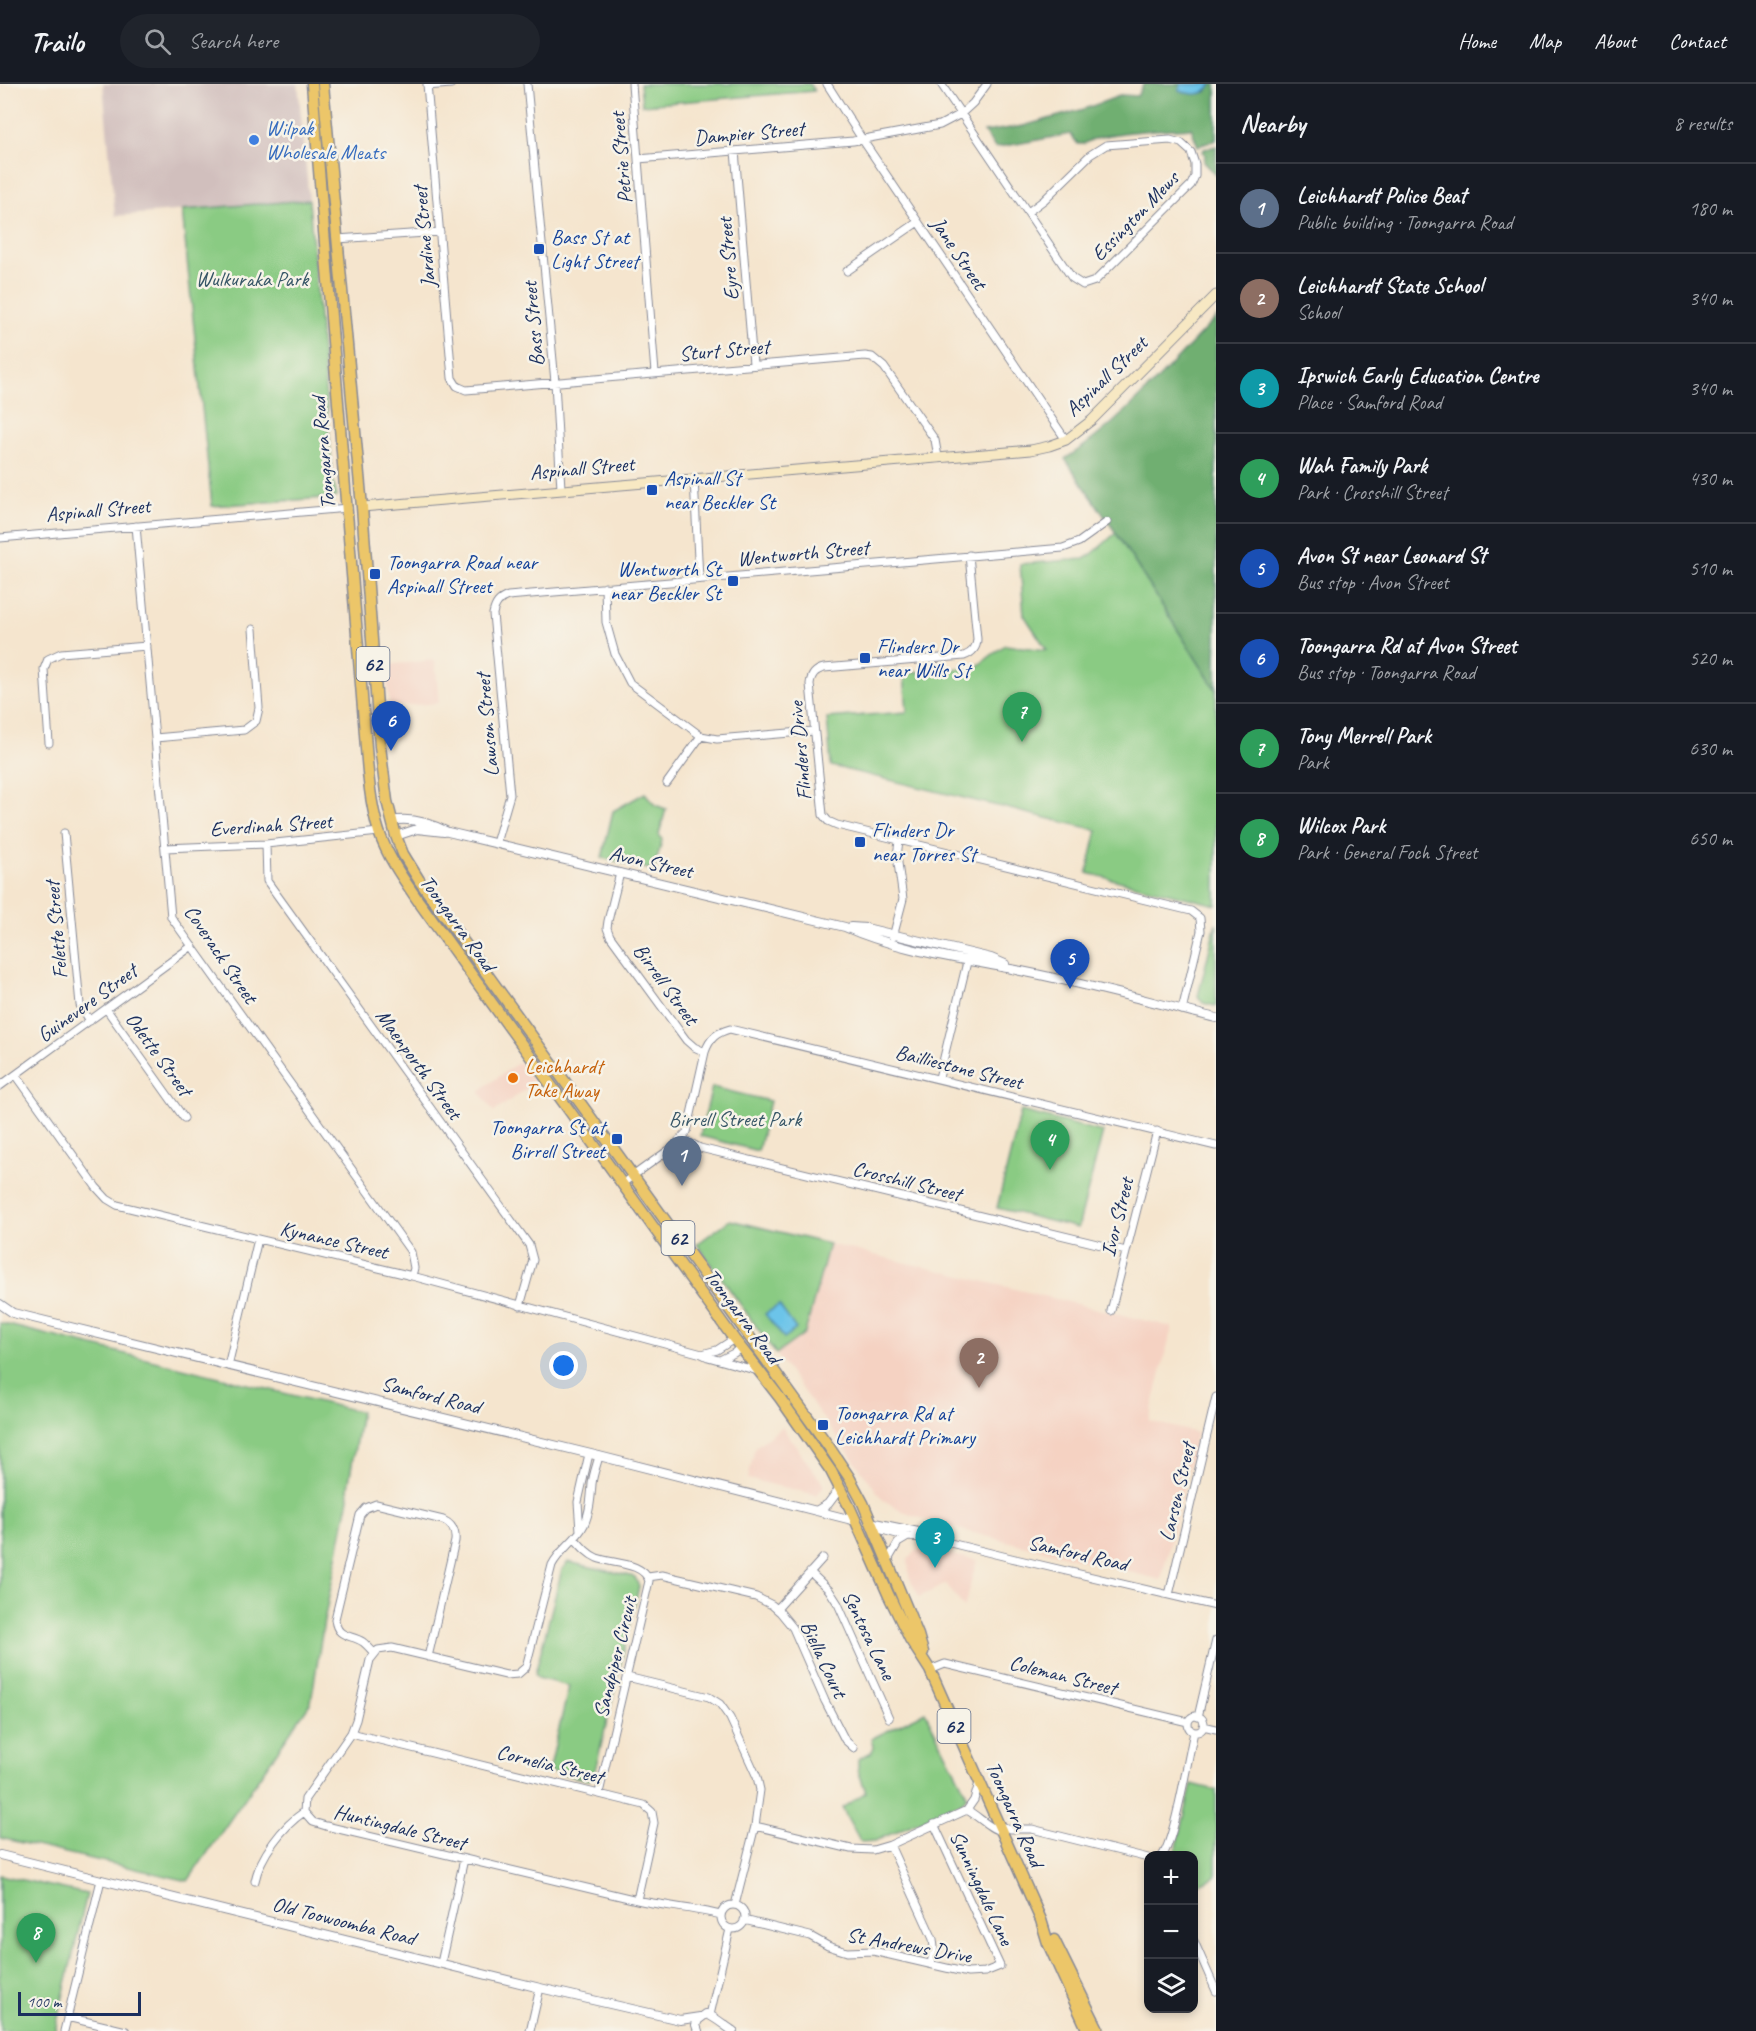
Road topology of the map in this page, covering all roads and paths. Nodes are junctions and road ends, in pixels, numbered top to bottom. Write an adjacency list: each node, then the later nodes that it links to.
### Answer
1 (312, 84): 29 (main road, Toongarra Road / 62)
2 (323, 84): 17 (main road, Toongarra Road / 62)
3 (451, 84): 9 (street)
4 (527, 84): 22 (street, Bass Street)
5 (632, 84): 13 (street, Petrie Street)
6 (827, 84): 11 (street, Jane Street)
7 (941, 84): 10 (street, Essington Mews)
8 (987, 84): 10 (street)
9 (427, 85): 16 (street, Jardine Street)
10 (961, 114): 11 (street, Dampier Street); 14 (street, Essington Mews)
11 (862, 140): 12 (street, Dampier Street); 15 (street, Jane Street)
12 (735, 151): 13 (street, Dampier Street); 20 (street, Eyre Street)
13 (638, 159): 21 (street, Petrie Street)
14 (1028, 212): 14 (street, Essington Mews)
15 (918, 222): 18 (street); 24 (street, Jane Street)
16 (440, 231): 17 (street); 23 (street, Jardine Street)
17 (337, 239): 28 (main road, Toongarra Road / 62)
18 (847, 271)
19 (1216, 295): 24 (main road, Aspinall Street)
20 (753, 364): 21 (street, Sturt Street); 25 (street, Sturt Street)
21 (655, 373): 22 (street, Sturt Street)
22 (555, 382): 23 (street, Sturt Street); 27 (street, Bass Street)
23 (458, 386)
24 (1066, 440): 25 (main road, Aspinall Street)
25 (938, 457): 26 (main road, Aspinall Street)
26 (694, 478): 27 (main road, Aspinall Street); 34 (street)
27 (561, 489): 28 (main road, Aspinall Street)
28 (362, 507): 29 (main road, Aspinall Street); 44 (main road, Toongarra Road / 62)
29 (348, 508): 31 (street, Aspinall Street); 45 (main road, Toongarra Road / 62)
30 (1107, 522): 33 (street, Wentworth Street)
31 (136, 526): 32 (street, Aspinall Street); 38 (street, Coverack Street)
32 (0, 538)
33 (969, 555): 34 (street, Wentworth Street); 39 (street, Flinders Drive)
34 (699, 579): 35 (street, Wentworth Street)
35 (605, 587): 36 (street, Wentworth Street); 40 (street)
36 (497, 603): 50 (street, Lawson Street)
37 (253, 629): 41 (street)
38 (147, 646): 41 (street, Coverack Street); 42 (street)
39 (814, 731): 40 (street); 49 (street, Flinders Drive)
40 (700, 736): 43 (street)
41 (155, 738): 52 (street, Coverack Street)
42 (49, 743)
43 (667, 783)
44 (392, 821): 45 (main road); 46 (street, Avon Street); 48 (main road, Toongarra Road / 62)
45 (379, 832): 48 (main road); 51 (street, Everdinah Street); 70 (main road, Toongarra Road / 62)
46 (448, 832): 48 (street, Avon Street); 50 (street, Avon Street)
47 (64, 833): 60 (street, Felette Street)
48 (396, 836): 69 (main road, Toongarra Road / 62)
49 (899, 841): 54 (street); 58 (street, Flinders Drive)
50 (496, 843): 53 (street, Avon Street)
51 (266, 844): 52 (street, Everdinah Street); 75 (street, Maenporth Street)
52 (165, 848): 55 (street, Coverack Street)
53 (620, 873): 54 (street, Avon Street); 61 (street, Birrell Street)
54 (893, 939): 56 (street, Avon Street)
55 (192, 946): 57 (street, Guinevere Street); 73 (street, Coverack Street)
56 (968, 957): 58 (street, Avon Street); 63 (street)
57 (106, 1010): 60 (street, Guinevere Street); 65 (street, Odette Street)
58 (1182, 1010): 59 (street, Avon Street)
59 (1216, 1018)
60 (90, 1021): 62 (street, Guinevere Street)
61 (705, 1052): 63 (street, Bailliestone Street); 67 (street, Birrell Street)
62 (16, 1075): 64 (street, Guinevere Street); 71 (street, Kynance Street)
63 (939, 1078): 66 (street, Bailliestone Street)
64 (0, 1086)
65 (184, 1118)
66 (1157, 1131): 68 (street, Bailliestone Street); 72 (street, Ivor Street)
67 (682, 1139): 69 (street); 72 (street, Crosshill Street)
68 (1216, 1146)
69 (633, 1176): 70 (street); 77 (main road, Toongarra Road / 62)
70 (623, 1183): 78 (main road, Toongarra Road / 62)
71 (258, 1239): 73 (street, Kynance Street); 81 (street)
72 (1126, 1251): 76 (street, Ivor Street)
73 (412, 1276): 75 (street, Kynance Street)
74 (0, 1304): 81 (street, Samford Road)
75 (520, 1306): 79 (street, Kynance Street)
76 (1111, 1311)
77 (749, 1336): 78 (main road); 89 (main road, Toongarra Road / 62)
78 (738, 1343): 79 (street); 80 (street); 82 (main road, Toongarra Road / 62)
79 (702, 1354): 80 (street, Kynance Street)
80 (718, 1360): 82 (street, Kynance Street)
81 (228, 1366): 84 (street, Samford Road)
82 (760, 1371): 86 (main road, Toongarra Road / 62)
83 (1216, 1397): 98 (street, Larsen Street)
84 (589, 1454): 85 (street, Samford Road); 90 (street)
85 (599, 1456): 87 (street, Samford Road); 90 (street)
86 (840, 1488): 87 (street); 88 (main road, Toongarra Road / 62)
87 (816, 1511): 88 (street, Samford Road)
88 (856, 1521): 89 (main road, Samford Road); 104 (main road, Toongarra Road / 62)
89 (874, 1525): 91 (street, Samford Road); 92 (street, Samford Road); 95 (main road, Toongarra Road / 62)
90 (580, 1531): 93 (street)
91 (908, 1537): 92 (street, Samford Road); 95 (street)
92 (930, 1538): 98 (street, Samford Road)
93 (575, 1539): 97 (street, Sandpiper Circuit); 103 (street)
94 (823, 1558): 96 (street)
95 (888, 1560): 104 (main road, Toongarra Road / 62)
96 (810, 1572): 100 (street); 108 (street, Sentosa Lane)
97 (648, 1577): 100 (street, Biella Court); 106 (street, Sandpiper Circuit)
98 (1169, 1595): 99 (street, Samford Road)
99 (1216, 1606)
100 (777, 1609): 114 (street, Biella Court)
101 (1216, 1640): 107 (street)
102 (374, 1653): 103 (street); 103 (street); 112 (street, Huntingdale Street)
103 (428, 1656)
104 (924, 1658): 105 (main road, Toongarra Road / 62)
105 (930, 1670): 109 (street, Coleman Street); 115 (main road, Toongarra Road / 62)
106 (627, 1677): 116 (street, Sandpiper Circuit); 120 (street)
107 (1198, 1717): 109 (street); 110 (street)
108 (889, 1718)
109 (1188, 1722): 113 (street)
110 (1203, 1726): 111 (street); 113 (street)
111 (1216, 1729)
112 (351, 1732): 116 (street, Cornelia Street); 118 (street, Huntingdale Street)
113 (1194, 1732): 125 (street)
114 (854, 1748)
115 (979, 1783): 117 (street); 121 (main road, Toongarra Road / 62)
116 (599, 1793): 131 (street, Cornelia Street)
117 (967, 1810): 119 (street); 121 (street)
118 (304, 1812): 128 (street, Huntingdale Street); 130 (street)
119 (934, 1824): 123 (street); 140 (street, Sunningdale Lane)
120 (755, 1826): 123 (street); 132 (street)
121 (1000, 1828): 122 (street); 124 (main road, Toongarra Road / 62)
122 (1020, 1829): 124 (street); 127 (street)
123 (890, 1845): 139 (street)
124 (1008, 1847): 135 (main road, Toongarra Road / 62)
125 (1166, 1851)
126 (0, 1855): 129 (street, Old Toowoomba Road)
127 (1144, 1857)
128 (464, 1859): 131 (street, Huntingdale Street); 138 (street)
129 (101, 1880): 138 (street, Old Toowoomba Road); 144 (street)
130 (255, 1881)
131 (637, 1900): 133 (street, Huntingdale Street)
132 (735, 1905): 133 (street); 134 (street)
133 (721, 1915): 136 (street)
134 (744, 1920): 136 (street); 139 (street, St Andrews Drive)
135 (1041, 1920): 154 (main road, Toongarra Road / 62); 155 (main road, Toongarra Road / 62)
136 (730, 1929): 143 (street)
137 (1198, 1950): 142 (street)
138 (441, 1963): 141 (street, Old Toowoomba Road)
139 (931, 1964): 140 (street, St Andrews Drive)
140 (1000, 1966)
141 (540, 1988): 146 (street, Old Toowoomba Road); 150 (street)
142 (1216, 1991)
143 (710, 2015): 145 (street, Old Toowoomba Road); 147 (street)
144 (68, 2017): 148 (street); 149 (street)
145 (700, 2017): 146 (street, Old Toowoomba Road); 151 (street)
146 (680, 2020): 151 (street, Old Toowoomba Road)
147 (717, 2021): 152 (street); 153 (street)
148 (64, 2031)
149 (126, 2031)
150 (530, 2031)
151 (698, 2031)
152 (716, 2031)
153 (733, 2031)
154 (1088, 2031)
155 (1099, 2031)

